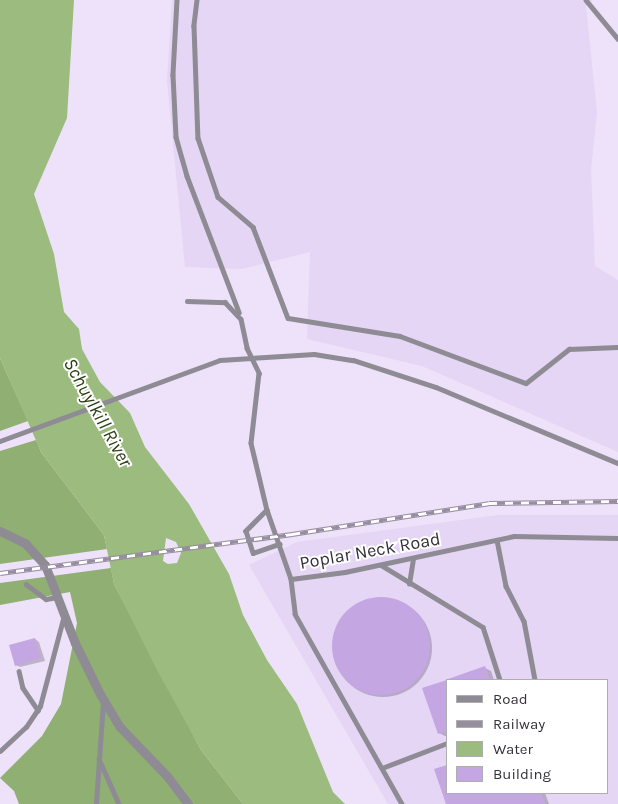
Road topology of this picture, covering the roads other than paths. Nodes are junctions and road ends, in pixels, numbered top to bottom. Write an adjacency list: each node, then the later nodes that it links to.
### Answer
1 (177, 0): 6 (lane, Poplar Neck Road)
2 (197, 0): 7 (lane)
3 (586, 0): 4 (lane)
4 (618, 39)
5 (187, 301): 6 (lane)
6 (241, 319): 8 (lane, Poplar Neck Road)
7 (618, 347)
8 (252, 357): 9 (lane); 10 (lane); 11 (lane, Poplar Neck Road)
9 (0, 441)
10 (618, 463)
11 (267, 510): 15 (lane, Poplar Neck Road); 15 (lane)
12 (0, 531): 21 (street)
13 (618, 538): 14 (lane, Poplar Neck Road)
14 (497, 540): 16 (lane, Poplar Neck Road); 25 (lane)
15 (279, 544): 18 (lane, Poplar Neck Road)
16 (413, 559): 17 (lane, Poplar Neck Road); 20 (lane)
17 (381, 566): 18 (lane, Poplar Neck Road); 20 (lane)
18 (291, 579): 31 (lane)
19 (26, 584): 21 (lane)
20 (409, 584): 24 (lane)
21 (57, 598): 22 (street)
22 (63, 613): 26 (street); 27 (lane)
23 (19, 671): 27 (lane)
24 (500, 679)
25 (535, 679)
26 (103, 699): 30 (lane); 34 (street)
27 (38, 710): 29 (lane)
28 (446, 743): 31 (lane)
29 (0, 751)
30 (98, 758): 32 (lane); 33 (lane)
31 (382, 768): 35 (lane)
32 (96, 804)
33 (119, 804)
34 (188, 804)
35 (402, 804)

